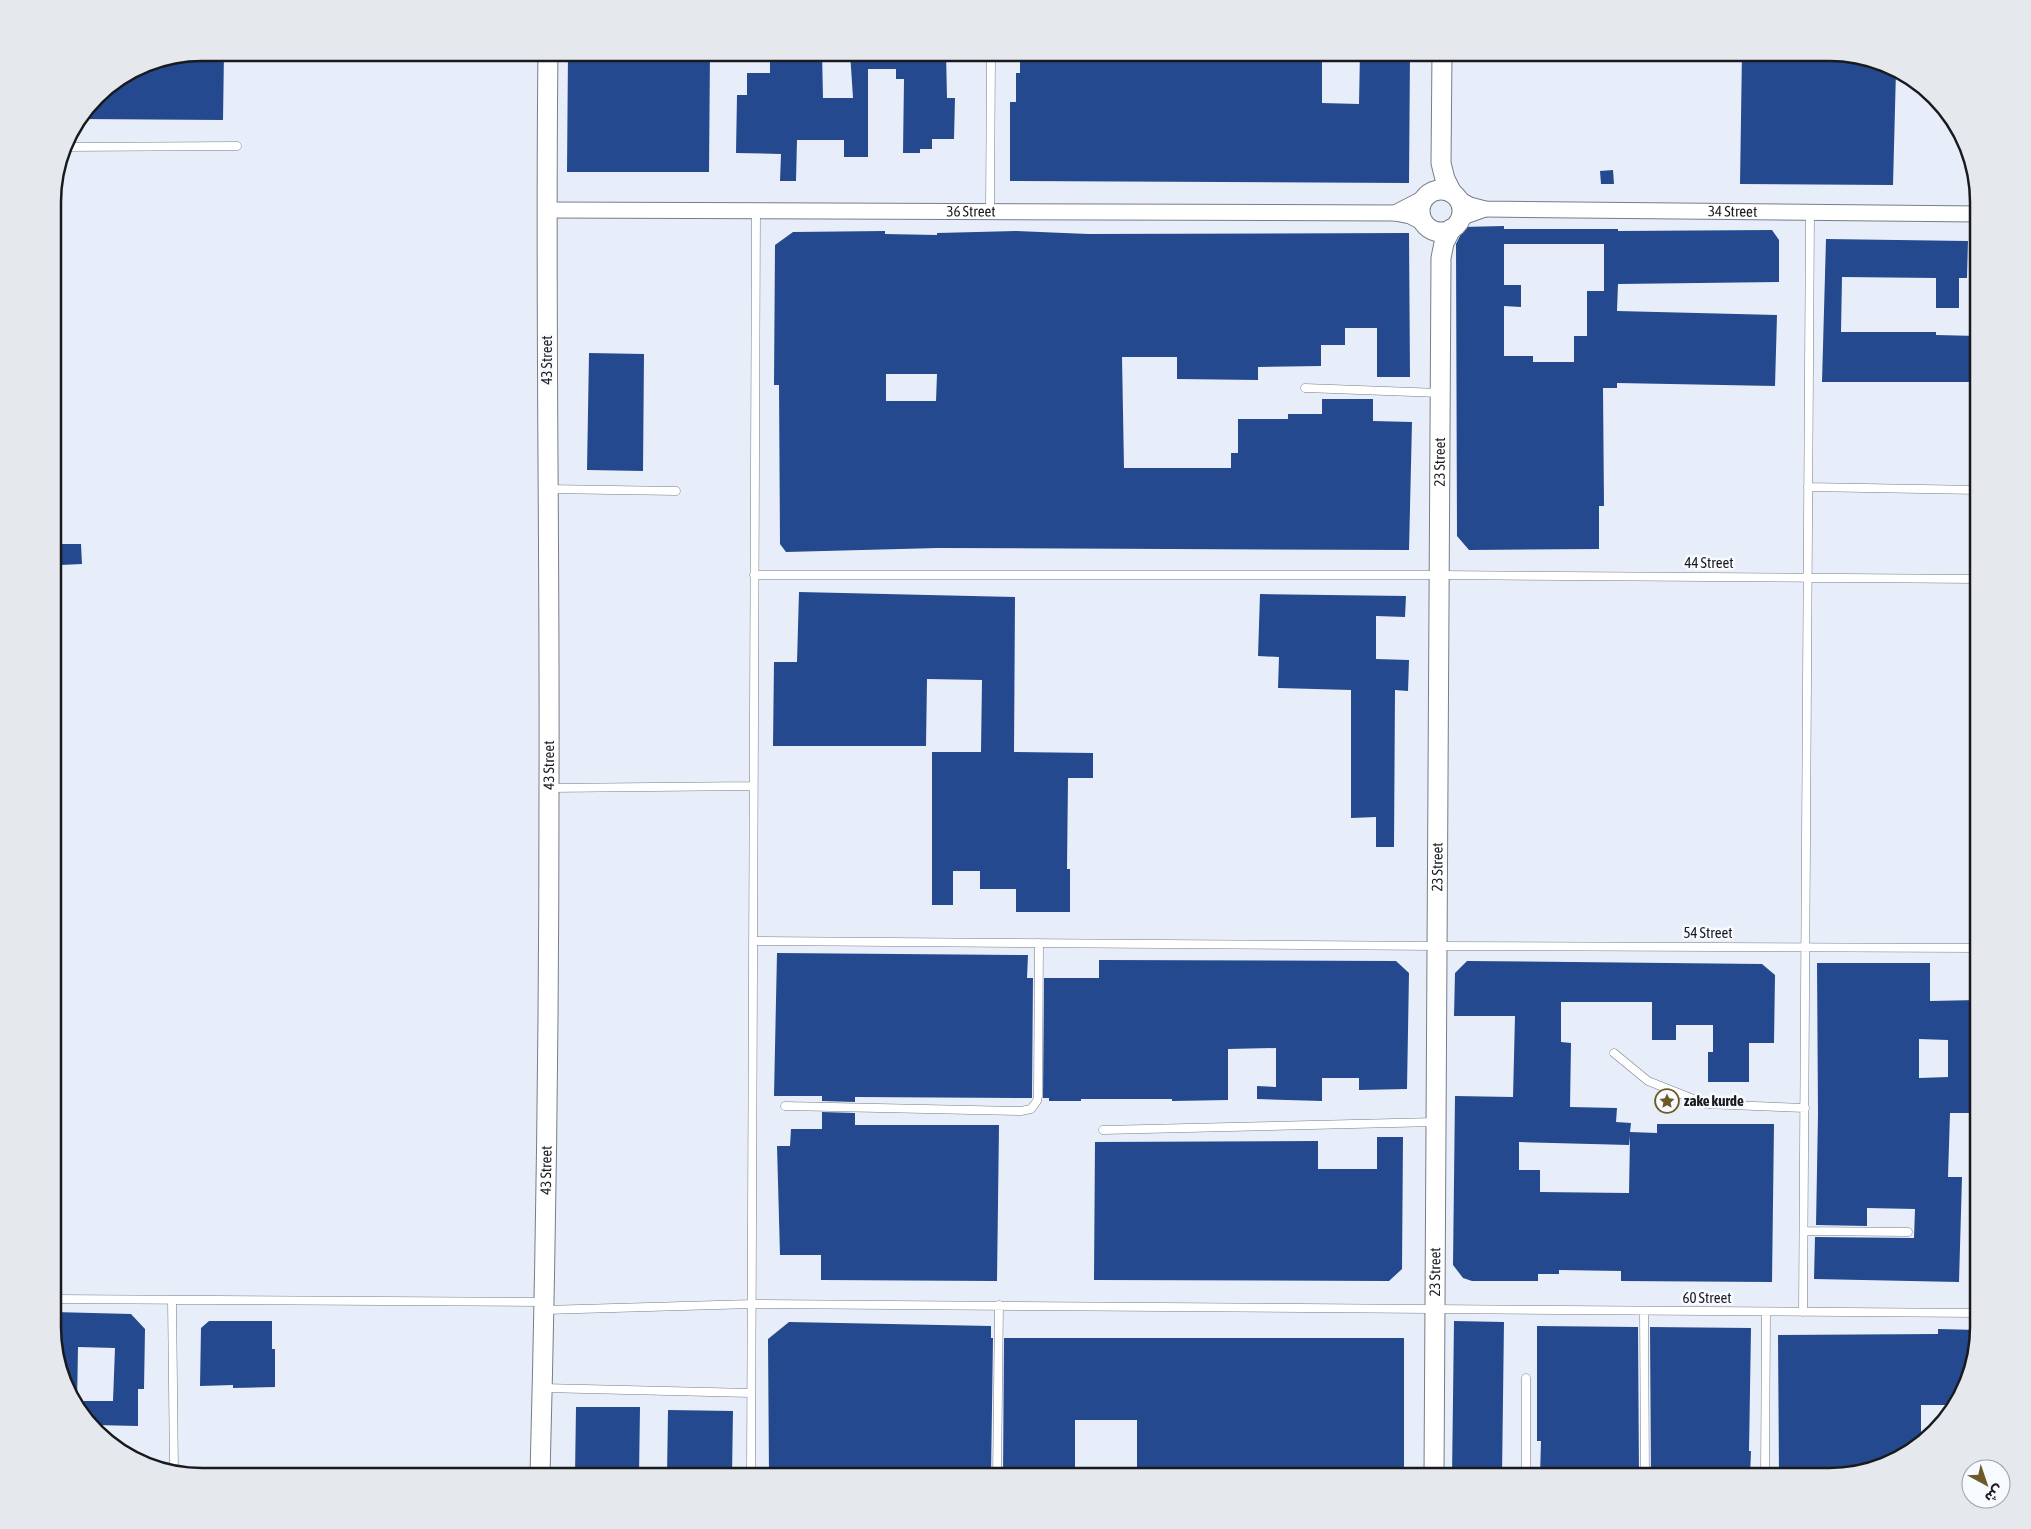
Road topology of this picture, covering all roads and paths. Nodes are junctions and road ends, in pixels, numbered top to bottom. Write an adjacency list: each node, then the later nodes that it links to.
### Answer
1 (1442, 61): 6 (street)
2 (548, 62): 10 (street, 43 Street)
3 (991, 62): 12 (lane)
4 (237, 146): 5 (lane)
5 (73, 147)
6 (1441, 164): 7 (street); 8 (street)
7 (1454, 195): 8 (street); 9 (street, 34 Street); 16 (street)
8 (1426, 196): 14 (street, 36 Street); 17 (street)
9 (1485, 209): 13 (street, 34 Street); 16 (street, 34 Street)
10 (546, 210): 11 (street, 36 Street); 22 (street, 43 Street)
11 (756, 211): 12 (street, 36 Street); 26 (lane)
12 (990, 212): 14 (street, 36 Street)
13 (1810, 212): 15 (street, 34 Street); 21 (lane)
14 (1395, 213): 17 (street, 36 Street)
15 (1970, 214)
16 (1456, 223): 17 (street); 18 (street, 23 Street)
17 (1426, 225): 18 (street, 23 Street)
18 (1440, 258): 20 (street, 23 Street)
19 (1305, 388): 20 (lane)
20 (1440, 393): 25 (street, 23 Street)
21 (1808, 487): 23 (lane); 27 (lane)
22 (548, 489): 24 (lane); 30 (street, 43 Street)
23 (1970, 490)
24 (676, 491)
25 (1439, 574): 26 (lane, 44 Street); 27 (lane, 44 Street); 33 (street, 23 Street)
26 (754, 575): 29 (lane)
27 (1808, 577): 28 (lane, 44 Street); 34 (lane)
28 (1970, 579)
29 (753, 786): 30 (lane); 31 (lane)
30 (550, 788): 47 (street, 43 Street)
31 (753, 940): 32 (lane, 54 Street); 45 (lane)
32 (1039, 943): 33 (lane, 54 Street); 37 (lane)
33 (1437, 946): 34 (lane, 54 Street); 39 (street, 23 Street)
34 (1806, 947): 35 (lane, 54 Street); 38 (lane)
35 (1970, 948)
36 (1614, 1053): 38 (lane)
37 (785, 1106)
38 (1805, 1108): 41 (lane)
39 (1436, 1122): 40 (lane); 48 (street, 23 Street)
40 (1103, 1130)
41 (1804, 1231): 42 (lane); 51 (lane)
42 (1908, 1232)
43 (62, 1299): 44 (lane, 60 Street)
44 (172, 1300): 47 (lane, 60 Street); 56 (lane)
45 (752, 1304): 46 (lane, 60 Street); 47 (lane, 60 Street); 55 (lane)
46 (999, 1305): 48 (lane, 60 Street); 59 (lane)
47 (545, 1306): 54 (street, 43 Street)
48 (1435, 1309): 49 (lane, 60 Street); 60 (street, 23 Street)
49 (1644, 1311): 50 (lane, 60 Street); 62 (lane)
50 (1766, 1312): 51 (lane, 60 Street); 63 (lane)
51 (1803, 1312): 52 (lane, 60 Street)
52 (1970, 1313)
53 (1526, 1378): 61 (lane)
54 (542, 1388): 55 (lane); 57 (street, 43 Street)
55 (751, 1393): 58 (lane)
56 (174, 1465)
57 (540, 1468)
58 (751, 1468)
59 (997, 1468)
60 (1434, 1468)
61 (1526, 1468)
62 (1645, 1468)
63 (1765, 1468)

